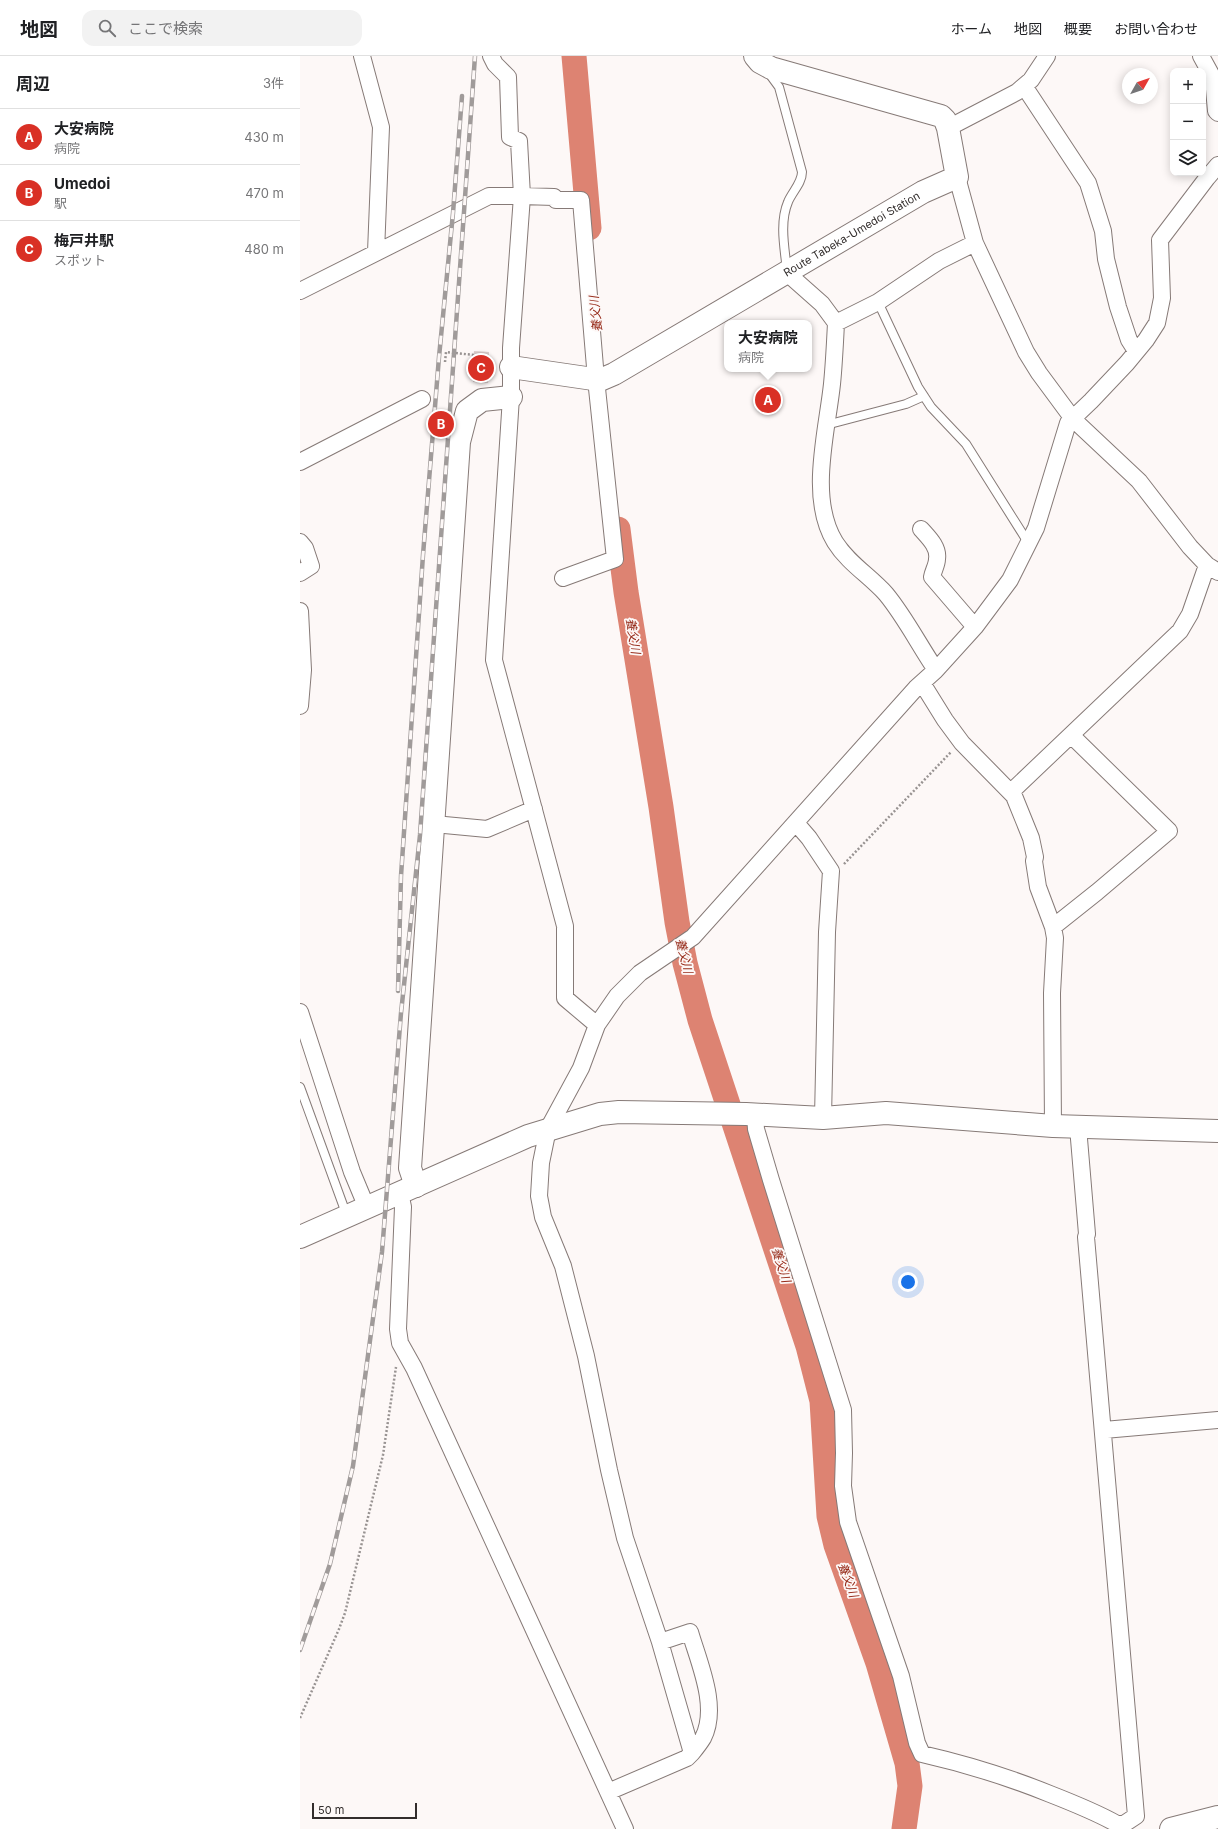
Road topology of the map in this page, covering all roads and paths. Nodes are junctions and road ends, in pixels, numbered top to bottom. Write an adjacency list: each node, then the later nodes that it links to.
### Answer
1 (362, 56): 13 (street)
2 (491, 56): 11 (street)
3 (1047, 56): 6 (street)
4 (1201, 56): 7 (street)
5 (757, 59): 8 (street); 14 (lane)
6 (1024, 86): 8 (street); 18 (street)
7 (1218, 113)
8 (948, 128): 10 (street)
9 (1218, 166): 18 (street)
10 (957, 177): 12 (street); 14 (street, Route Tabeka-Umedoi Station)
11 (522, 196): 13 (street); 21 (street); 22 (street)
12 (975, 243): 16 (street); 26 (street)
13 (376, 252): 15 (street)
14 (787, 272): 17 (street); 22 (street, Route Tabeka-Umedoi Station)
15 (300, 291)
16 (878, 302): 17 (street); 23 (lane)
17 (836, 323): 27 (street)
18 (1136, 351): 26 (street)
19 (474, 355): 20 (path)
20 (445, 362)
21 (511, 367): 22 (street); 24 (street)
22 (603, 378): 34 (street)
23 (924, 396): 27 (lane); 31 (lane)
24 (511, 397): 43 (street); 45 (street)
25 (422, 399): 28 (street)
26 (1073, 419): 31 (street); 32 (street)
27 (826, 425): 37 (street)
28 (300, 462)
29 (921, 529): 36 (street)
30 (300, 542): 33 (street)
31 (1029, 544): 36 (street)
32 (1213, 568): 40 (street)
33 (300, 573)
34 (564, 578)
35 (300, 611): 39 (street)
36 (974, 627): 37 (street)
37 (936, 670): 38 (street)
38 (922, 683): 41 (street); 44 (street)
39 (300, 706)
40 (1071, 735): 42 (street); 47 (street)
41 (962, 744): 42 (street); 46 (path)
42 (1011, 792): 47 (street)
43 (534, 809): 45 (street); 49 (street)
44 (796, 823): 46 (street); 49 (street)
45 (434, 824): 57 (street)
46 (831, 871): 52 (street)
47 (1053, 927): 53 (street)
48 (300, 1012): 58 (street)
49 (597, 1025): 55 (street)
50 (301, 1092): 59 (lane)
51 (750, 1114): 52 (street); 55 (street); 69 (street)
52 (823, 1118): 53 (street)
53 (1053, 1126): 54 (street)
54 (1078, 1127): 56 (street); 63 (street)
55 (548, 1129): 57 (street); 64 (street)
56 (1218, 1131)
57 (408, 1190): 58 (street); 61 (street)
58 (367, 1208): 59 (street)
59 (347, 1217): 60 (street)
60 (300, 1238)
61 (400, 1343): 65 (path); 67 (street)
62 (1218, 1420): 63 (street)
63 (1104, 1430): 69 (street)
64 (660, 1642): 66 (street); 66 (street)
65 (300, 1718)
66 (692, 1753): 67 (street)
67 (608, 1792): 70 (street)
68 (1218, 1817): 71 (street)
69 (1125, 1826)
70 (625, 1829)
71 (1171, 1829)

